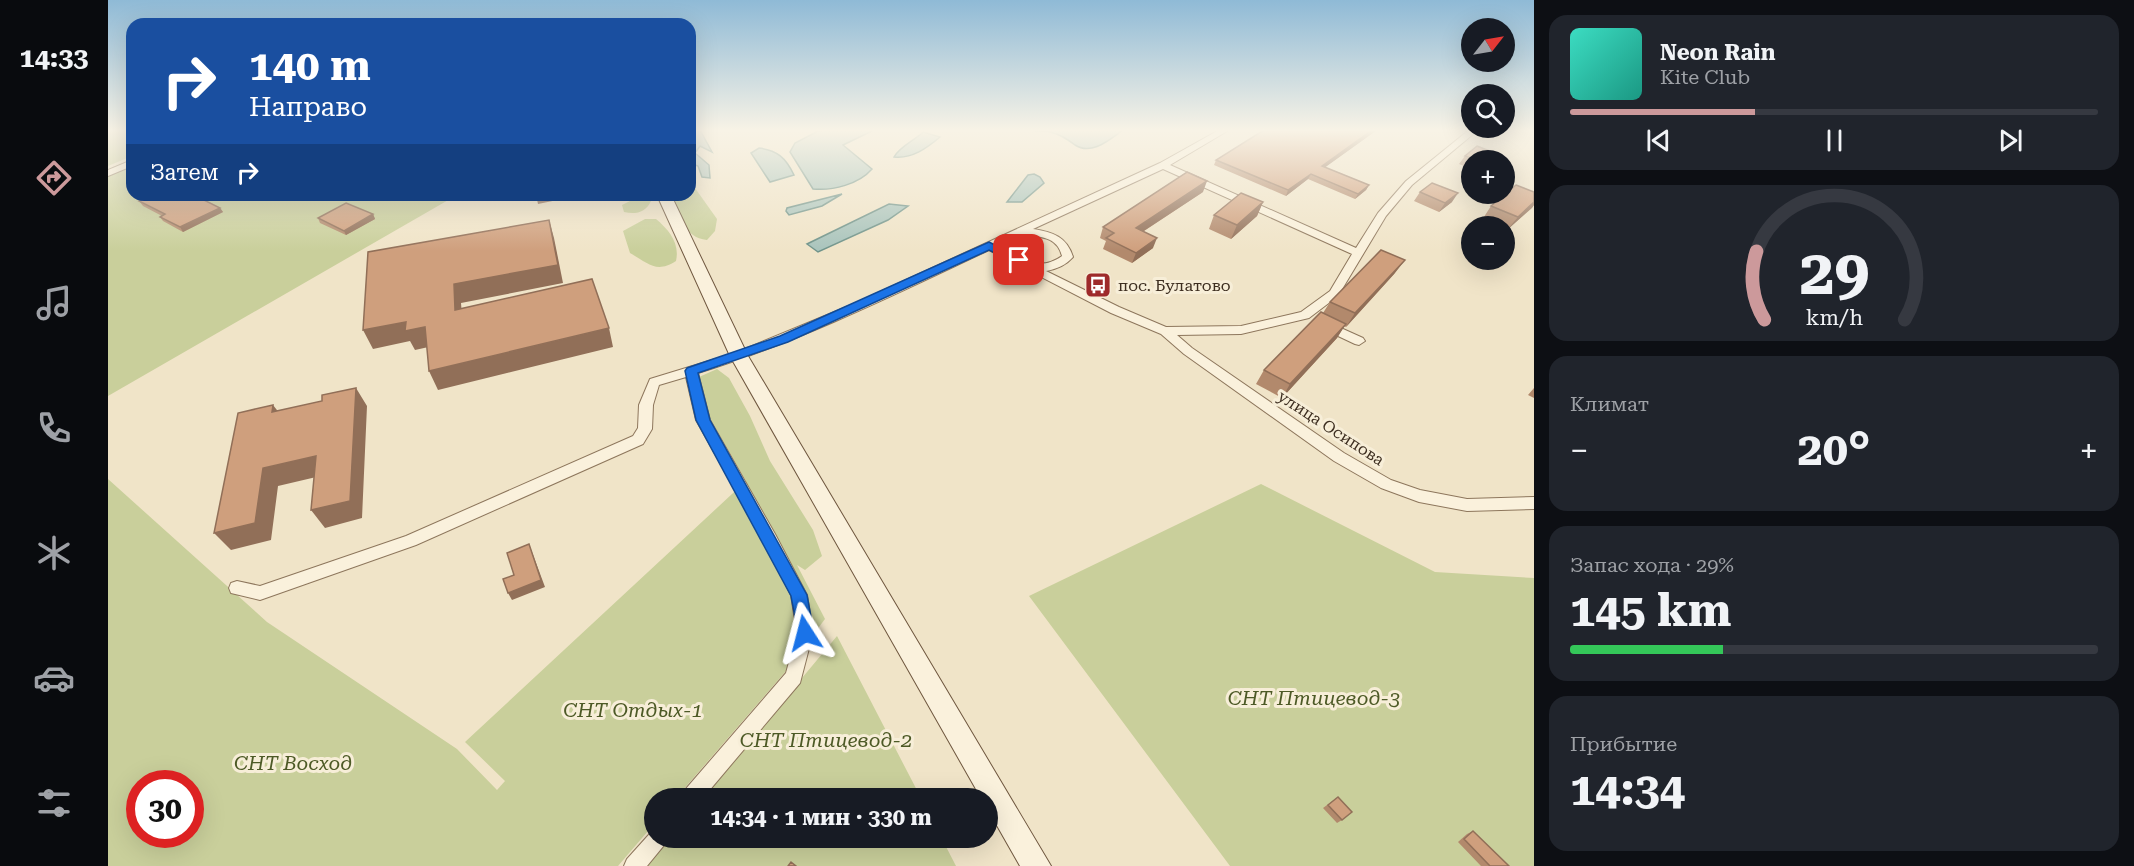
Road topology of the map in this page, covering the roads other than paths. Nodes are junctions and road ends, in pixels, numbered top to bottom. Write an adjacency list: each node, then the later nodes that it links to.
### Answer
1 (1151, 170): 5 (street)
2 (1175, 170): 7 (street)
3 (1424, 170): 7 (street, улица Осипова)
4 (667, 201): 12 (main road)
5 (1020, 232): 6 (street); 8 (street)
6 (989, 246): 8 (street, улица Осипова); 12 (street)
7 (1358, 253): 9 (street, улица Осипова)
8 (1034, 268): 10 (street, улица Осипова)
9 (1305, 315): 10 (street, улица Осипова); 11 (street)
10 (1166, 332): 14 (street, улица Осипова)
11 (1359, 341)
12 (739, 356): 13 (street); 19 (main road)
13 (691, 371): 15 (street); 16 (street)
14 (1534, 503)
15 (237, 588)
16 (700, 788)
17 (649, 848): 18 (street)
18 (633, 866)
19 (1036, 866)

